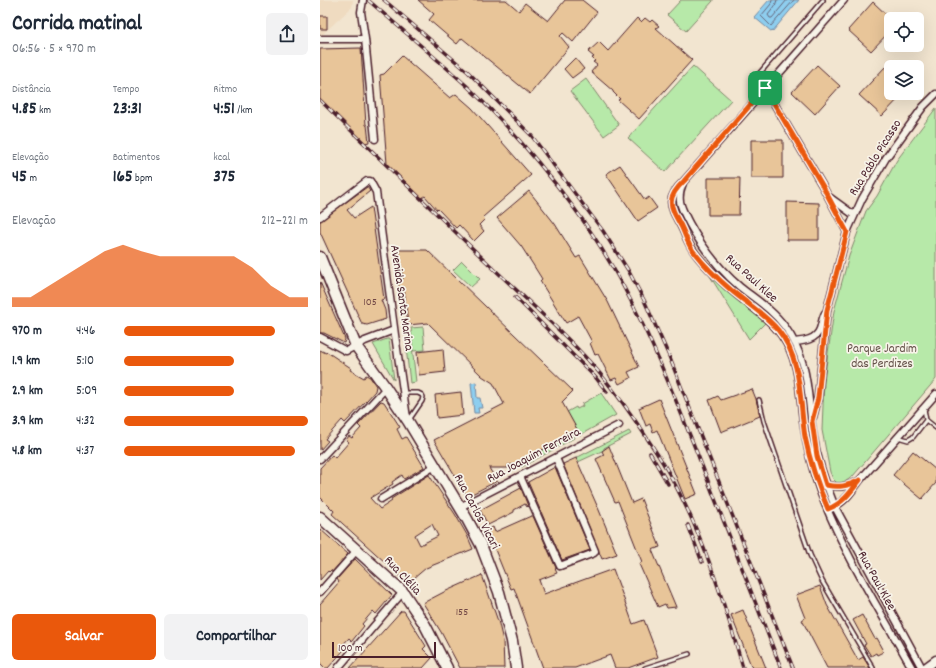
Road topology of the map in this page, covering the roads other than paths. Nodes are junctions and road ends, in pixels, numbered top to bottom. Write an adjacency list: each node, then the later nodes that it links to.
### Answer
1 (363, 0): 5 (street)
2 (823, 0): 6 (lane)
3 (844, 0): 7 (street)
4 (320, 39): 5 (street)
5 (365, 39): 9 (street)
6 (758, 75)
7 (765, 88): 10 (street); 11 (street)
8 (936, 94): 12 (street, Rua Pablo Picasso)
9 (375, 139)
10 (684, 181): 19 (street, Rua Paul Klee); 41 (street, Rua Paul Klee)
11 (828, 196): 12 (street); 14 (street)
12 (854, 215): 14 (street, Rua Pablo Picasso)
13 (320, 217): 17 (street, Avenida Santa Marina)
14 (847, 232): 16 (street, Rua Pablo Picasso)
15 (320, 256): 20 (main road, Rua Carlos Vicari)
16 (827, 310): 19 (street, Rua Pablo Picasso); 28 (street, Rua Pablo Picasso)
17 (394, 330): 20 (street); 22 (street, Avenida Santa Marina)
18 (320, 337): 20 (street)
19 (794, 342): 28 (street, Rua Paul Klee)
20 (356, 346): 21 (main road, Rua Carlos Vicari)
21 (386, 388): 27 (main road, Rua Carlos Vicari); 33 (street)
22 (404, 393): 27 (street, Avenida Santa Marina); 27 (lane)
23 (936, 394): 25 (street)
24 (759, 400): 52 (lane)
25 (924, 409): 26 (lane); 31 (street)
26 (926, 420): 30 (lane); 31 (lane)
27 (408, 421): 34 (main road, Rua Carlos Vicari)
28 (812, 421): 37 (street, Rua Paul Klee)
29 (619, 424): 32 (street, Rua Joaquim Ferreira)
30 (936, 428)
31 (898, 437): 36 (street)
32 (556, 458): 35 (street, Rua Joaquim Ferreira); 35 (street)
33 (320, 459)
34 (435, 466): 38 (street); 40 (main road, Rua Carlos Vicari)
35 (520, 476): 40 (street, Rua Joaquim Ferreira)
36 (860, 480): 37 (street); 39 (street)
37 (826, 485): 39 (street, Rua Paul Klee)
38 (381, 499)
39 (835, 506): 41 (street); 54 (street, Rua Paul Klee)
40 (460, 507): 50 (main road, Rua Carlos Vicari)
41 (828, 509): 53 (street, Rua Paul Klee)
42 (320, 517): 43 (main road, Rua Clélia)
43 (358, 550): 44 (street); 45 (main road, Rua Clélia)
44 (320, 592)
45 (403, 592): 48 (street); 49 (main road, Rua Clélia)
46 (688, 654): 51 (lane)
47 (936, 660): 54 (street)
48 (338, 668)
49 (447, 668)
50 (516, 668)
51 (645, 668)
52 (873, 668)
53 (912, 668)
54 (924, 668)

